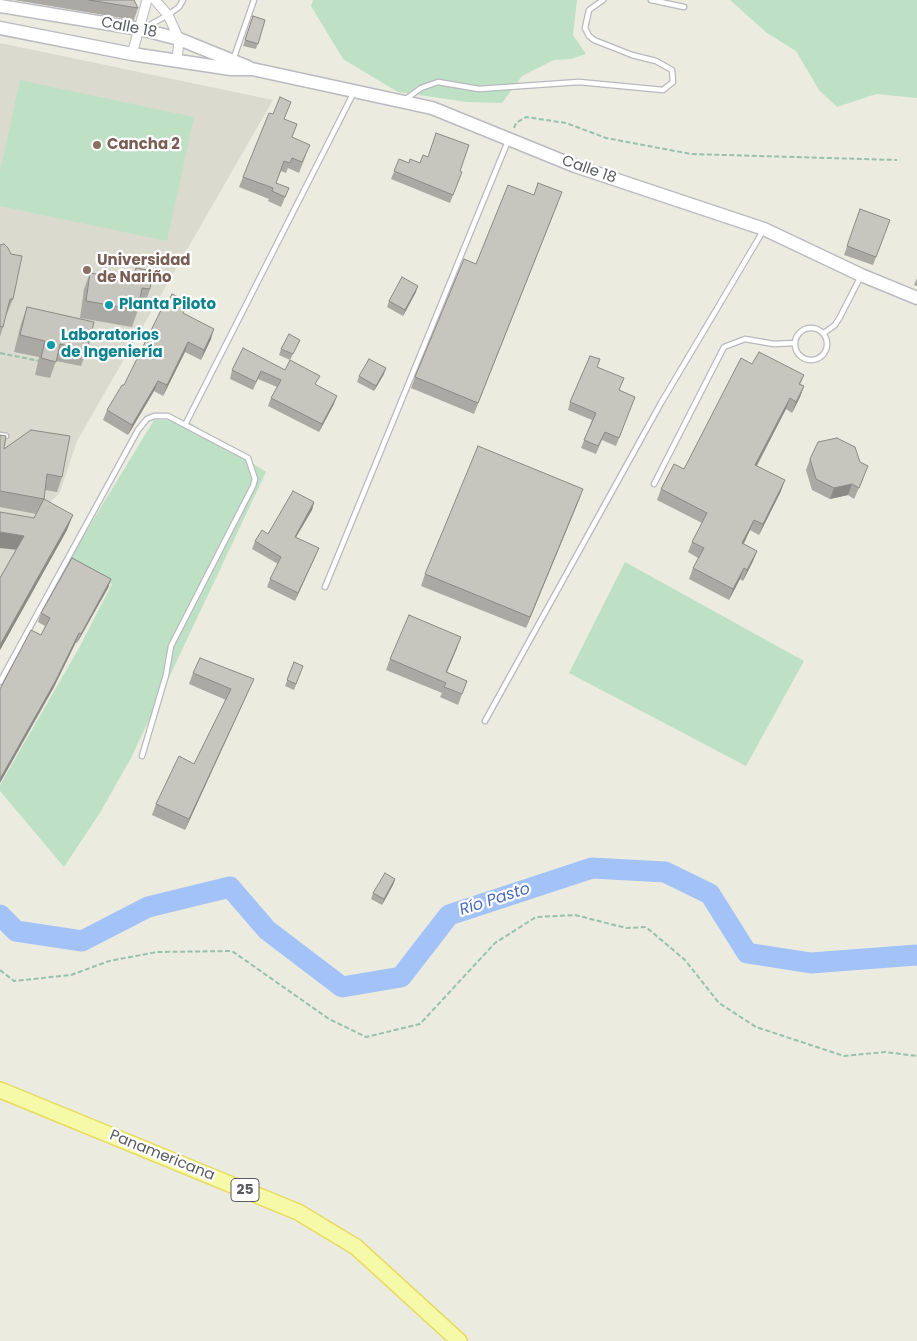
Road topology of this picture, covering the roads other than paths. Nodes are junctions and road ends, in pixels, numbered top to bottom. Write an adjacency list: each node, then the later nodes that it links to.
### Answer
1 (147, 0): 11 (street)
2 (156, 0): 9 (street)
3 (183, 0): 9 (lane)
4 (254, 0): 14 (lane)
5 (603, 0): 18 (lane)
6 (650, 0): 8 (lane)
7 (0, 6): 11 (main road, Calle 18)
8 (684, 7)
9 (168, 15): 11 (lane); 12 (street)
10 (0, 28): 13 (main road, Calle 18)
11 (140, 29): 12 (main road, Calle 18); 13 (street)
12 (179, 39): 14 (main road, Calle 18); 15 (street)
13 (132, 54): 15 (main road, Calle 18)
14 (233, 60): 16 (main road, Calle 18)
15 (176, 61): 16 (main road, Calle 18)
16 (252, 69): 17 (main road, Calle 18)
17 (354, 91): 18 (main road, Calle 18); 25 (lane)
18 (403, 102): 19 (main road, Calle 18)
19 (508, 140): 20 (main road, Calle 18); 29 (lane)
20 (764, 229): 21 (main road, Calle 18); 31 (lane)
21 (861, 276): 22 (main road, Calle 18); 23 (lane)
22 (917, 298)
23 (824, 333): 24 (lane); 24 (lane)
24 (794, 343): 28 (lane)
25 (185, 425): 30 (lane); 32 (lane)
26 (0, 436): 27 (lane)
27 (6, 436)
28 (654, 484)
29 (325, 587)
30 (0, 682)
31 (485, 721)
32 (142, 756)
33 (0, 1090): 34 (main road, Panamericana / 25)
34 (459, 1341)

